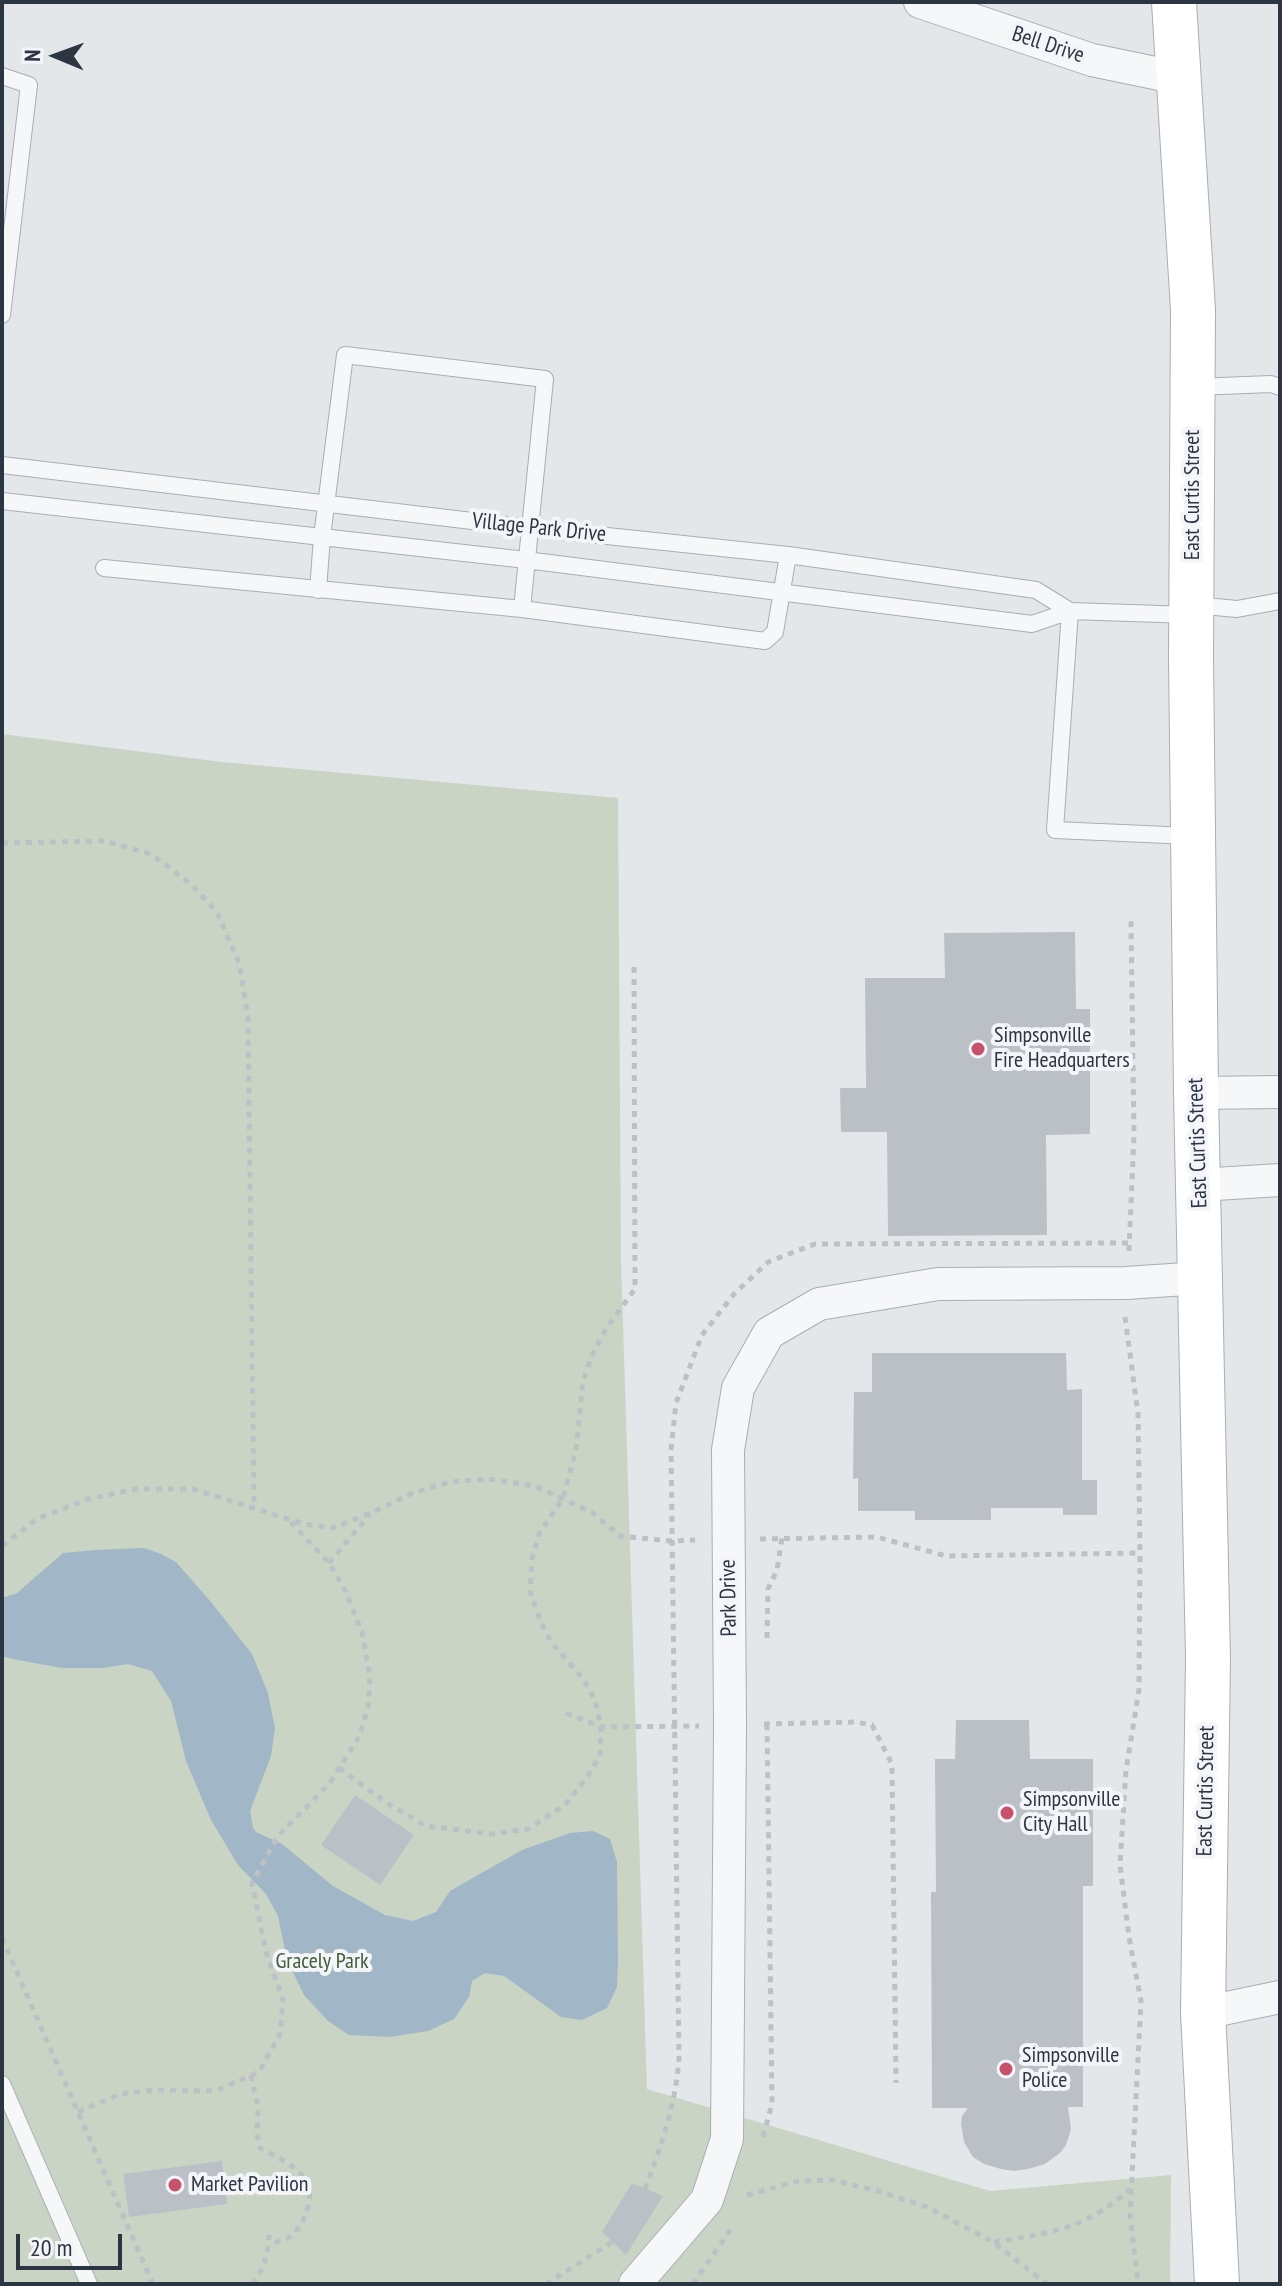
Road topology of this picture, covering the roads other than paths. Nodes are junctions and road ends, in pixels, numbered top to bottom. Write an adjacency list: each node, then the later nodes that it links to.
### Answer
1 (920, 2): 4 (street, Bell Drive)
2 (1174, 2): 4 (main road, East Curtis Street)
3 (2, 76): 5 (lane)
4 (1179, 78): 6 (main road, East Curtis Street)
5 (2, 315)
6 (1193, 387): 7 (lane); 20 (main road, East Curtis Street)
7 (1280, 387)
8 (2, 465): 10 (lane, Village Park Drive)
9 (2, 501): 12 (lane, Village Park Drive)
10 (327, 503): 11 (lane, Village Park Drive); 11 (lane); 12 (lane)
11 (531, 528): 13 (lane, Village Park Drive); 14 (lane)
12 (322, 537): 14 (lane, Village Park Drive); 16 (lane)
13 (788, 555): 17 (lane); 21 (lane, Village Park Drive)
14 (526, 560): 17 (lane, Village Park Drive); 19 (lane)
15 (104, 568): 16 (lane)
16 (318, 590): 19 (lane)
17 (782, 594): 19 (lane); 21 (lane, Village Park Drive)
18 (1280, 601): 20 (lane, Village Park Drive)
19 (522, 609)
20 (1192, 610): 21 (lane, Village Park Drive); 22 (main road, East Curtis Street)
21 (1070, 611): 22 (lane)
22 (1193, 836): 24 (main road, East Curtis Street)
23 (1280, 1092): 24 (street)
24 (1196, 1093): 26 (main road, East Curtis Street)
25 (1280, 1180): 26 (street)
26 (1199, 1185): 27 (main road, East Curtis Street)
27 (1201, 1278): 29 (main road, East Curtis Street); 32 (street, Park Drive)
28 (1280, 1997): 29 (street)
29 (1203, 2013): 33 (main road, East Curtis Street)
30 (2, 2084): 31 (lane)
31 (89, 2284)
32 (635, 2284)
33 (1217, 2284)

